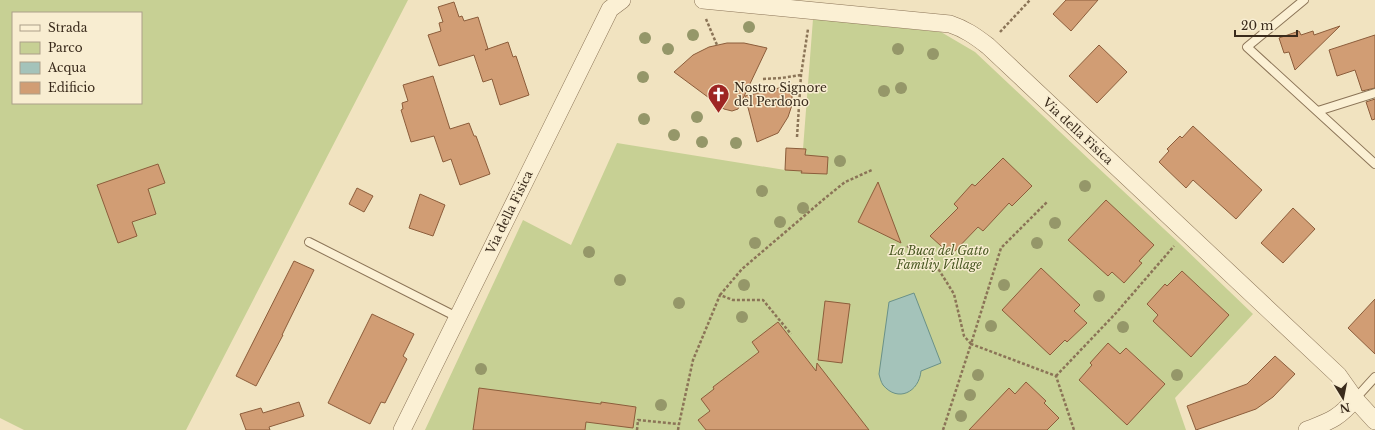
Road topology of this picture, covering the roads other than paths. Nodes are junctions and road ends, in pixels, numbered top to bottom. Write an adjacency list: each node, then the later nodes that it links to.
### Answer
1 (622, 0): 9 (street, Via della Fisica)
2 (1304, 0): 6 (lane)
3 (811, 5): 4 (street, Via della Fisica); 11 (street, Via della Fisica)
4 (704, 8)
5 (1375, 93): 6 (lane)
6 (1318, 111): 7 (lane)
7 (1375, 164)
8 (309, 242): 9 (lane)
9 (457, 317): 13 (street, Via della Fisica)
10 (1375, 377): 11 (lane)
11 (1355, 399): 12 (street, Via della Fisica); 14 (street)
12 (1375, 421)
13 (402, 430)
14 (1307, 430)

